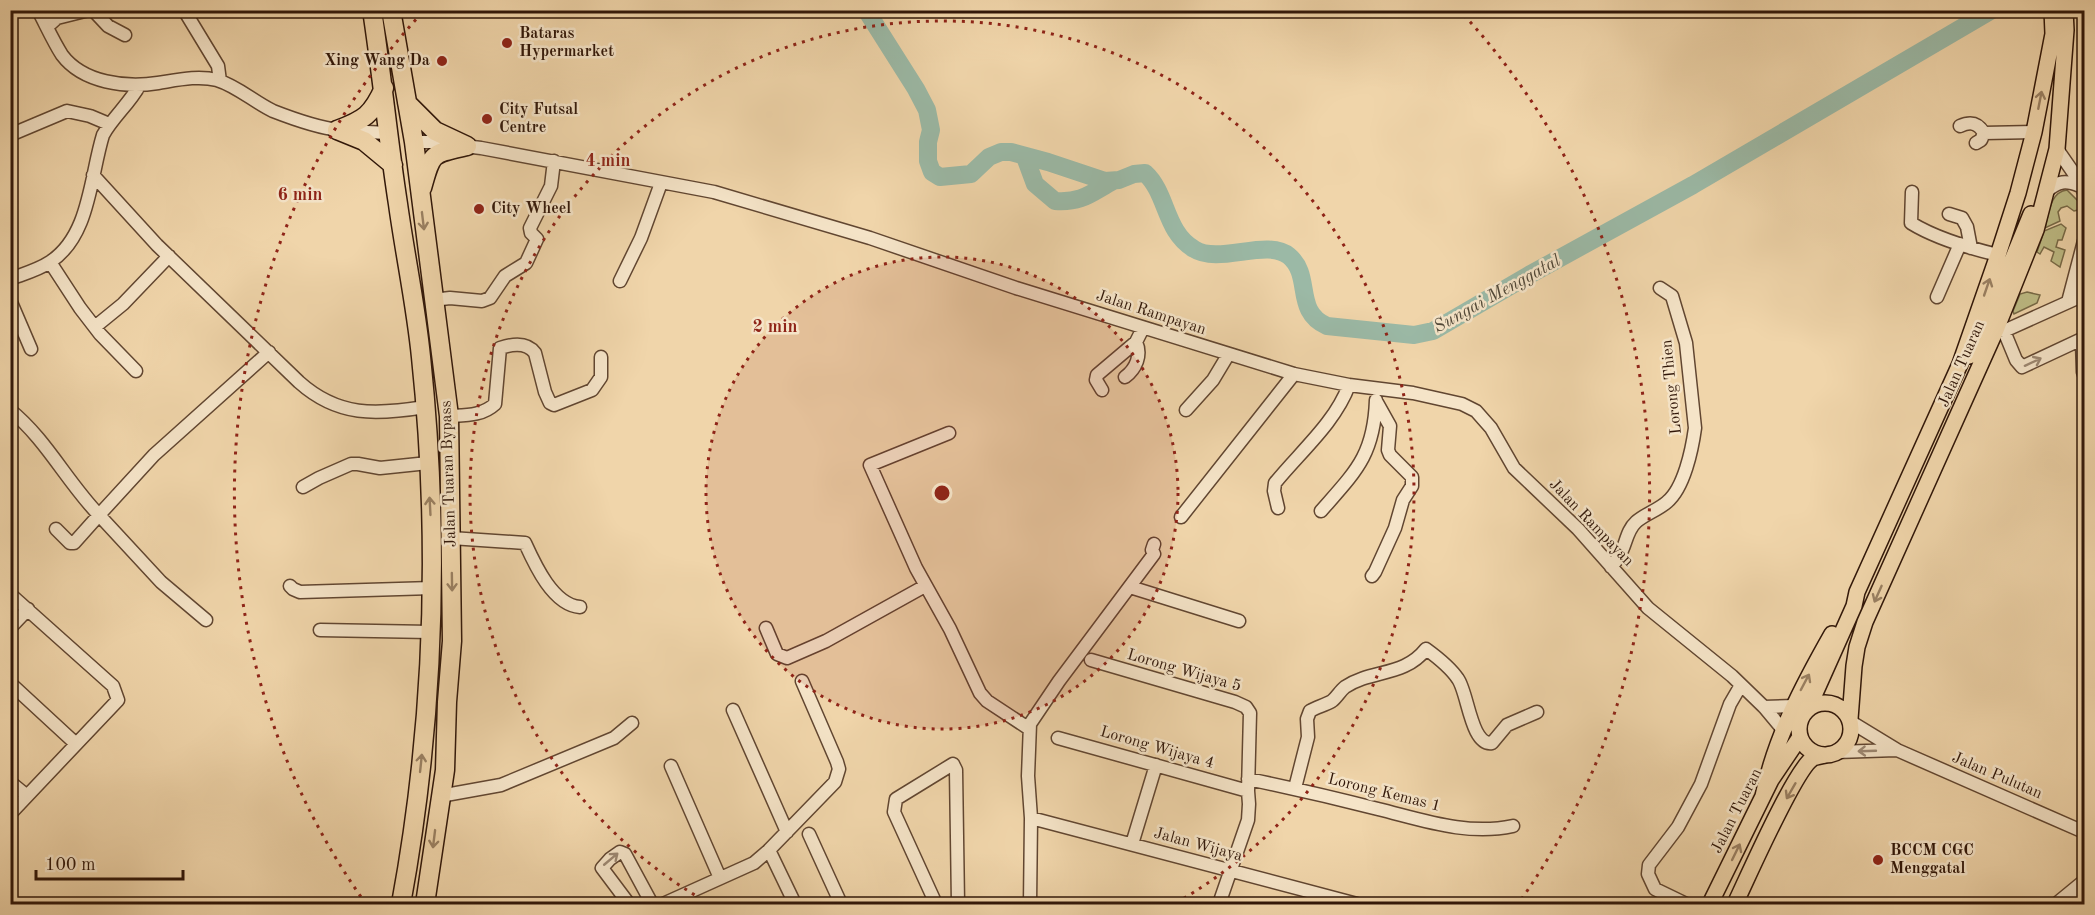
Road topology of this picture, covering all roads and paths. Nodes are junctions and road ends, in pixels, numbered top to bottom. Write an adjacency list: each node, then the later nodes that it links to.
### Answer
1 (38, 10): 8 (street)
2 (91, 10): 8 (street); 10 (street)
3 (184, 10): 11 (street)
4 (372, 10): 13 (highway, Jalan Tuaran Bypass)
5 (391, 10): 14 (highway, Jalan Tuaran Bypass)
6 (2052, 10): 9 (main road, Jalan Tuaran)
7 (2065, 10): 9 (main road, Jalan Tuaran)
8 (47, 27): 12 (street)
9 (2060, 32): 18 (main road, Jalan Tuaran, one-way to 9); 25 (main road, Jalan Tuaran)
10 (125, 34)
11 (220, 81): 12 (street); 17 (street)
12 (139, 86): 15 (street)
13 (384, 88): 17 (highway); 19 (highway, Jalan Tuaran Bypass)
14 (406, 102): 22 (highway, Jalan Tuaran Bypass); 24 (highway)
15 (109, 124): 21 (street); 28 (street)
16 (1960, 126): 20 (street)
17 (337, 130): 19 (street); 27 (highway)
18 (2034, 132): 20 (street); 37 (main road, Jalan Tuaran)
19 (389, 133): 27 (highway, Jalan Tuaran Bypass)
20 (1984, 134): 23 (street)
21 (10, 135)
22 (414, 142): 24 (street, Jalan Rampayan); 33 (highway, Jalan Tuaran Bypass); 66 (highway)
23 (1976, 144)
24 (467, 146): 26 (street, Jalan Rampayan); 33 (highway)
25 (2057, 149): 30 (street); 31 (main road, Jalan Tuaran)
26 (554, 161): 29 (street, Jalan Rampayan); 45 (street)
27 (393, 165): 66 (highway, Jalan Tuaran Bypass)
28 (93, 174): 38 (street); 39 (street)
29 (661, 183): 41 (street); 48 (street, Jalan Rampayan)
30 (2082, 189): 31 (street)
31 (2047, 191): 49 (main road, Jalan Tuaran); 56 (main road)
32 (1912, 192): 36 (street)
33 (420, 194): 45 (highway, Jalan Tuaran Bypass, one-way to 45)
34 (1949, 214): 36 (street)
35 (2085, 241): 46 (street)
36 (1966, 246): 37 (street); 43 (street)
37 (1998, 255): 56 (main road, Jalan Tuaran, one-way to 37)
38 (169, 256): 47 (street); 53 (street)
39 (50, 262): 40 (street); 47 (street)
40 (10, 279)
41 (620, 281)
42 (1660, 288): 80 (street, Lorong Thien)
43 (1937, 297)
44 (10, 300): 52 (street)
45 (433, 300): 69 (highway, Jalan Tuaran Bypass)
46 (2079, 300): 49 (street)
47 (96, 326): 57 (street)
48 (1143, 328): 51 (street); 54 (street, Jalan Rampayan)
49 (2000, 330): 50 (street, one-way to 50); 65 (main road, Jalan Tuaran)
50 (2083, 339): 59 (street)
51 (1136, 342): 60 (street); 63 (street)
52 (31, 349)
53 (269, 352): 66 (street); 75 (street)
54 (1228, 355): 58 (street, Jalan Rampayan); 68 (street)
55 (601, 357): 69 (street)
56 (1960, 364): 82 (main road, Jalan Tuaran)
57 (136, 371)
58 (1294, 374): 61 (street, Jalan Rampayan); 76 (street)
59 (2085, 375)
60 (1125, 377)
61 (1349, 385): 62 (street, Jalan Rampayan); 73 (street)
62 (1374, 388): 64 (street); 80 (street, Jalan Rampayan)
63 (1102, 390)
64 (1376, 401): 74 (street); 81 (street)
65 (1963, 405): 82 (main road); 104 (main road, Jalan Tuaran, one-way to 104)
66 (425, 407): 71 (highway, Jalan Tuaran Bypass)
67 (10, 410): 75 (street)
68 (1186, 410)
69 (449, 416): 78 (highway, Jalan Tuaran Bypass)
70 (949, 433): 84 (street)
71 (428, 463): 72 (street); 86 (highway, Jalan Tuaran Bypass, one-way to 71)
72 (303, 487)
73 (1278, 508)
74 (1321, 511)
75 (99, 515): 77 (street); 90 (street)
76 (1181, 517)
77 (56, 528)
78 (451, 538): 88 (street); 119 (highway, Jalan Tuaran Bypass, one-way to 119)
79 (1154, 544): 85 (street)
80 (1611, 567): 99 (street, Jalan Rampayan)
81 (1372, 576)
82 (1861, 585): 101 (main road, Jalan Tuaran, one-way to 82)
83 (290, 586): 86 (street)
84 (925, 586): 93 (street); 106 (street)
85 (1130, 587): 91 (street); 106 (street)
86 (432, 588): 95 (highway, Jalan Tuaran Bypass)
87 (10, 594): 89 (street)
88 (580, 607)
89 (28, 609): 92 (street); 110 (street)
90 (206, 620)
91 (1239, 621)
92 (10, 628)
93 (766, 628)
94 (320, 630): 95 (street)
95 (430, 632): 134 (highway, Jalan Tuaran Bypass, one-way to 95)
96 (1091, 660): 116 (street, Lorong Wijaya 5)
97 (802, 681): 124 (street)
98 (10, 683): 110 (street)
99 (1741, 685): 100 (street, Jalan Rampayan); 146 (street)
100 (1764, 707): 101 (street); 107 (street, Jalan Rampayan)
101 (1801, 708): 104 (main road); 107 (main road); 108 (main road)
102 (733, 710): 124 (street)
103 (1537, 712): 117 (street)
104 (1850, 721): 111 (street, Jalan Pulutan); 112 (main road)
105 (632, 723): 119 (street)
106 (1028, 728): 122 (street)
107 (1784, 731): 120 (main road)
108 (1800, 737): 112 (main road); 120 (main road, Jalan Tuaran)
109 (1058, 738): 113 (street, Lorong Wijaya 4)
110 (75, 743): 118 (street)
111 (1897, 750): 112 (street, Jalan Pulutan, one-way to 112); 125 (street, Jalan Pulutan)
112 (1834, 753): 148 (main road, one-way to 148)
113 (1156, 765): 116 (street, Lorong Wijaya 4); 127 (street)
114 (671, 766): 130 (street)
115 (10, 782): 118 (street)
116 (1248, 785): 117 (street, Lorong Kemas 1); 129 (street, Lorong Wijaya 5)
117 (1295, 788): 123 (street, Lorong Kemas 1)
118 (27, 796): 121 (street)
119 (440, 796): 135 (highway, Jalan Tuaran Bypass, one-way to 135)
120 (1764, 796): 147 (main road, Jalan Tuaran, one-way to 120)
121 (10, 814)
122 (1031, 818): 127 (street, Jalan Wijaya); 143 (street)
123 (1513, 826)
124 (786, 832): 128 (street)
125 (2085, 832)
126 (809, 834): 140 (street)
127 (1132, 844): 129 (street, Jalan Wijaya)
128 (769, 850): 130 (street); 139 (street)
129 (1231, 870): 133 (street, Jalan Wijaya); 144 (street, Lorong Wijaya 5)
130 (720, 878): 138 (street)
131 (2085, 881): 132 (street)
132 (2068, 894): 149 (street); 150 (street)
133 (1320, 900): 145 (street, Jalan Wijaya)
134 (401, 904)
135 (425, 904)
136 (629, 904): 137 (street, one-way to 137)
137 (652, 904)
138 (663, 904)
139 (795, 904)
140 (841, 904)
141 (936, 904): 142 (street)
142 (958, 904)
143 (1030, 904)
144 (1219, 904)
145 (1357, 904)
146 (1686, 904)
147 (1710, 904)
148 (1735, 904)
149 (2056, 904)
150 (2077, 904)

